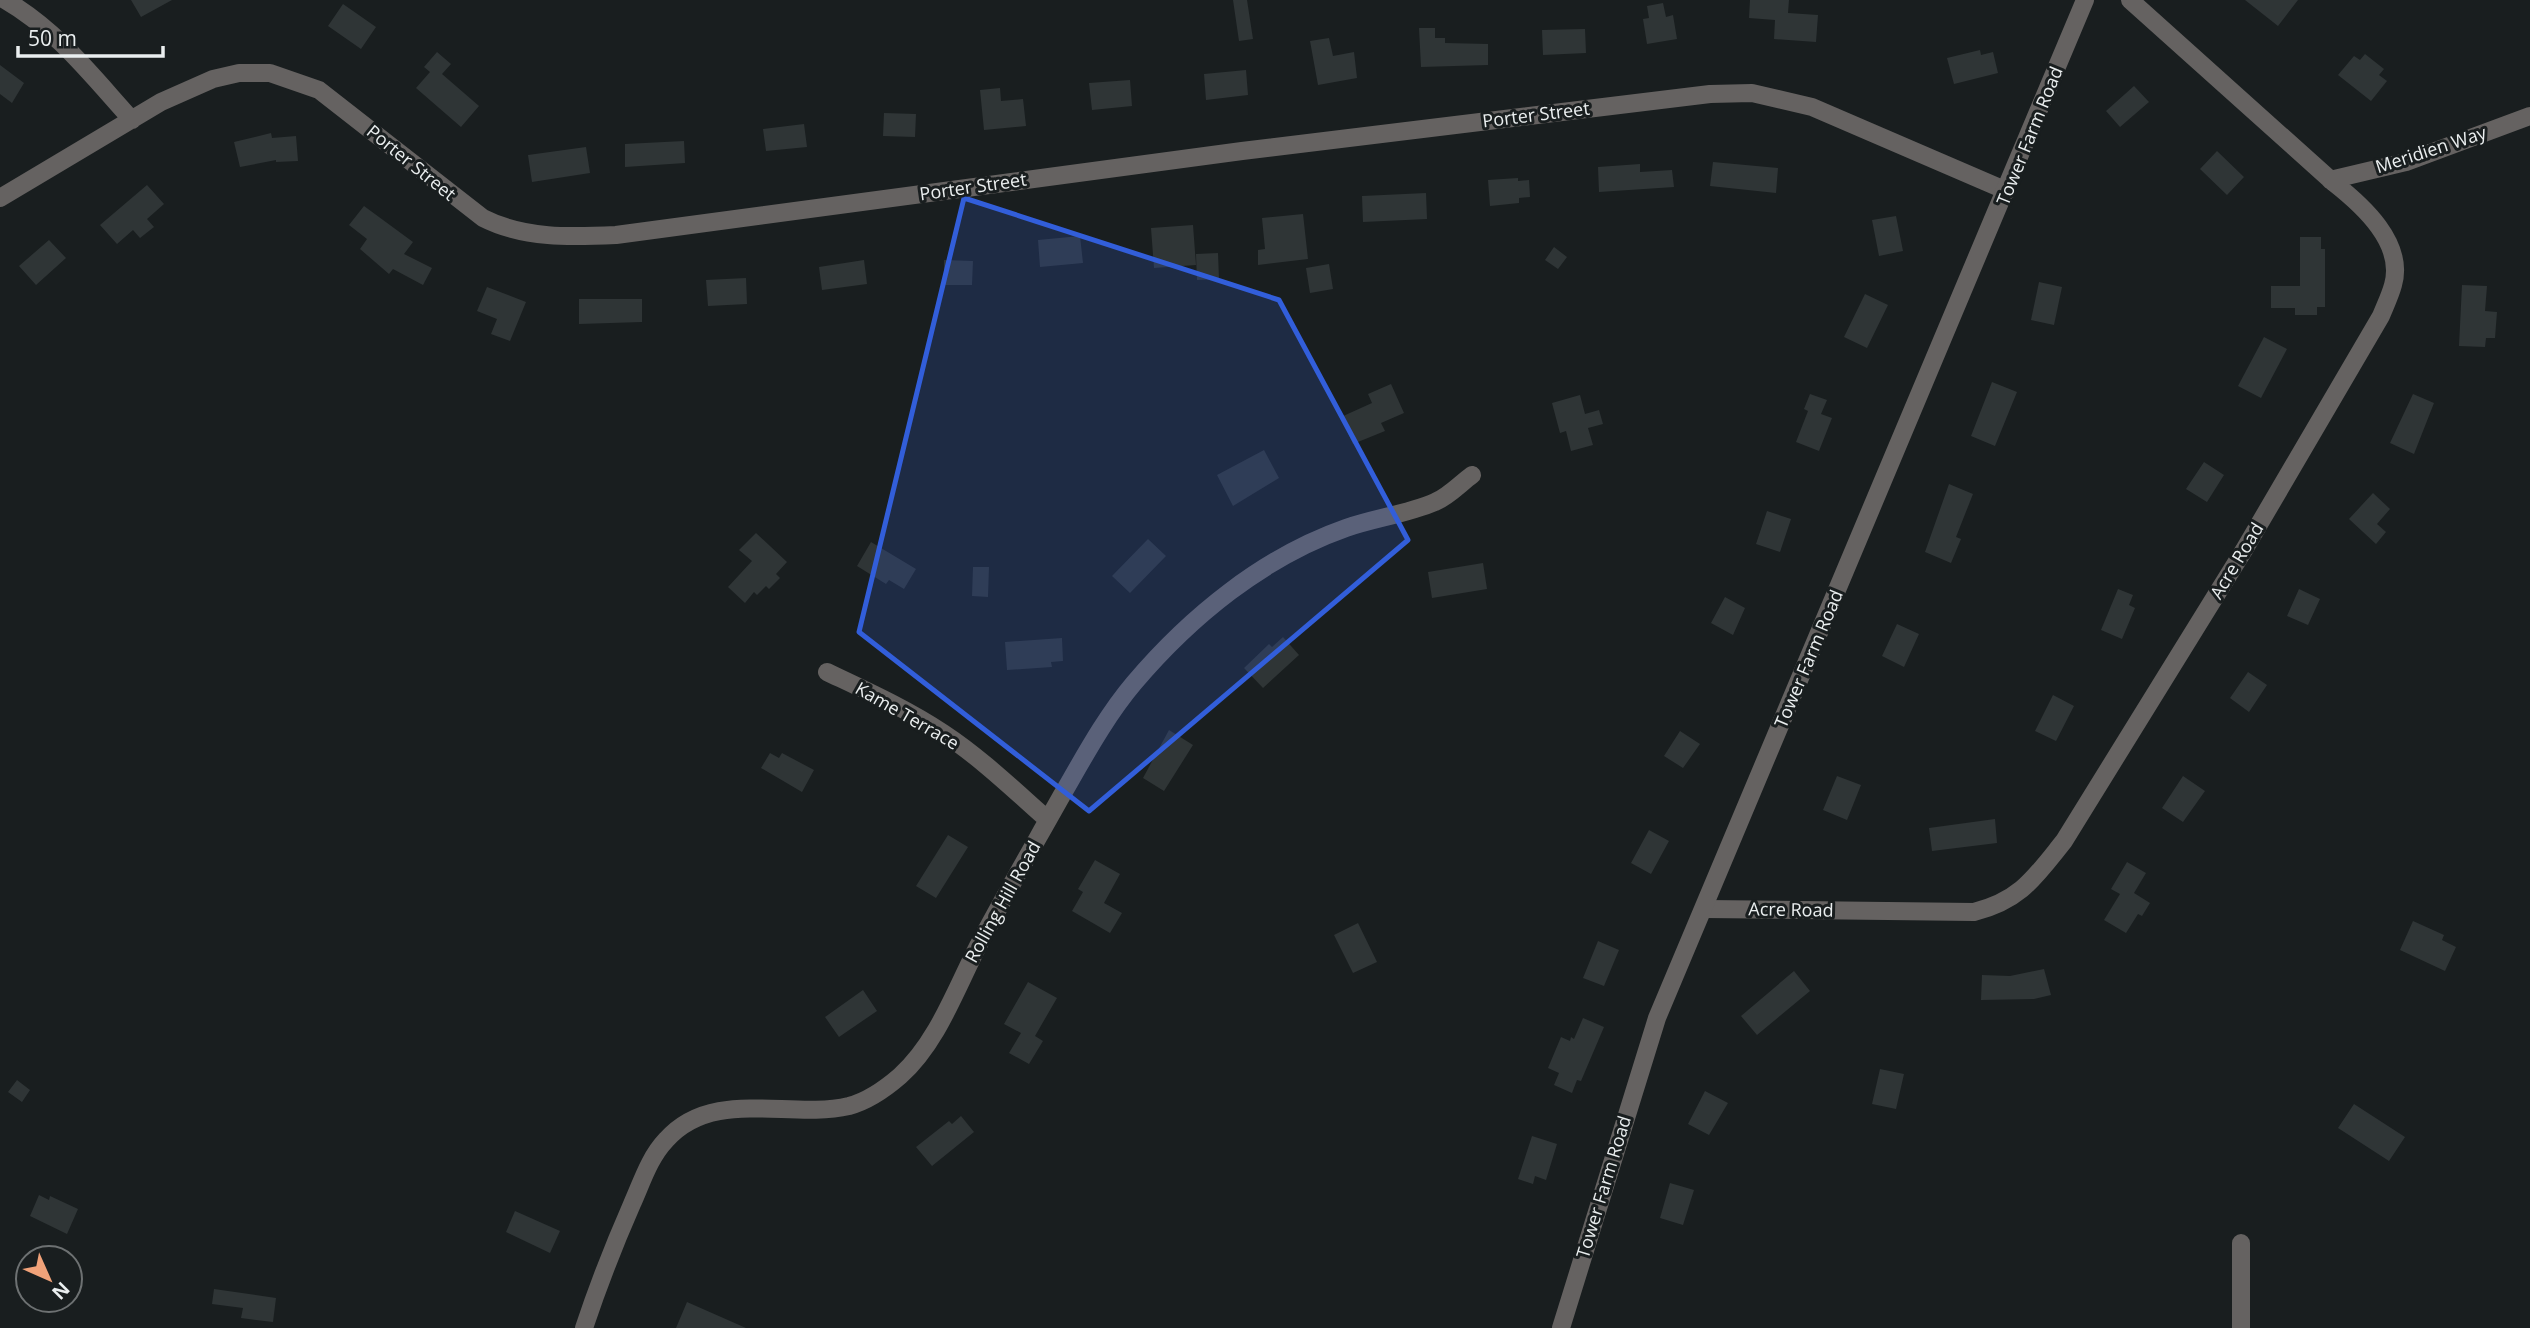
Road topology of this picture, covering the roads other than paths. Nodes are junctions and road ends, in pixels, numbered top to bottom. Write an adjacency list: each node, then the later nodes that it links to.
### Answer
1 (5, 0): 5 (street)
2 (2085, 0): 7 (street, Tower Farm Road)
3 (2130, 0): 6 (street, Acre Road)
4 (2530, 116): 6 (street, Meridien Way)
5 (132, 120): 7 (street, Porter Street); 8 (street, Porter Street)
6 (2330, 180): 12 (street, Acre Road)
7 (2007, 191): 12 (street, Tower Farm Road)
8 (0, 198)
9 (1472, 475): 11 (street, Rolling Hill Road)
10 (827, 672): 11 (street, Kame Terrace)
11 (1048, 820): 14 (street, Rolling Hill Road)
12 (1705, 909): 15 (street, Tower Farm Road)
13 (2241, 1243): 16 (street)
14 (584, 1328)
15 (1562, 1328)
16 (2241, 1328)

